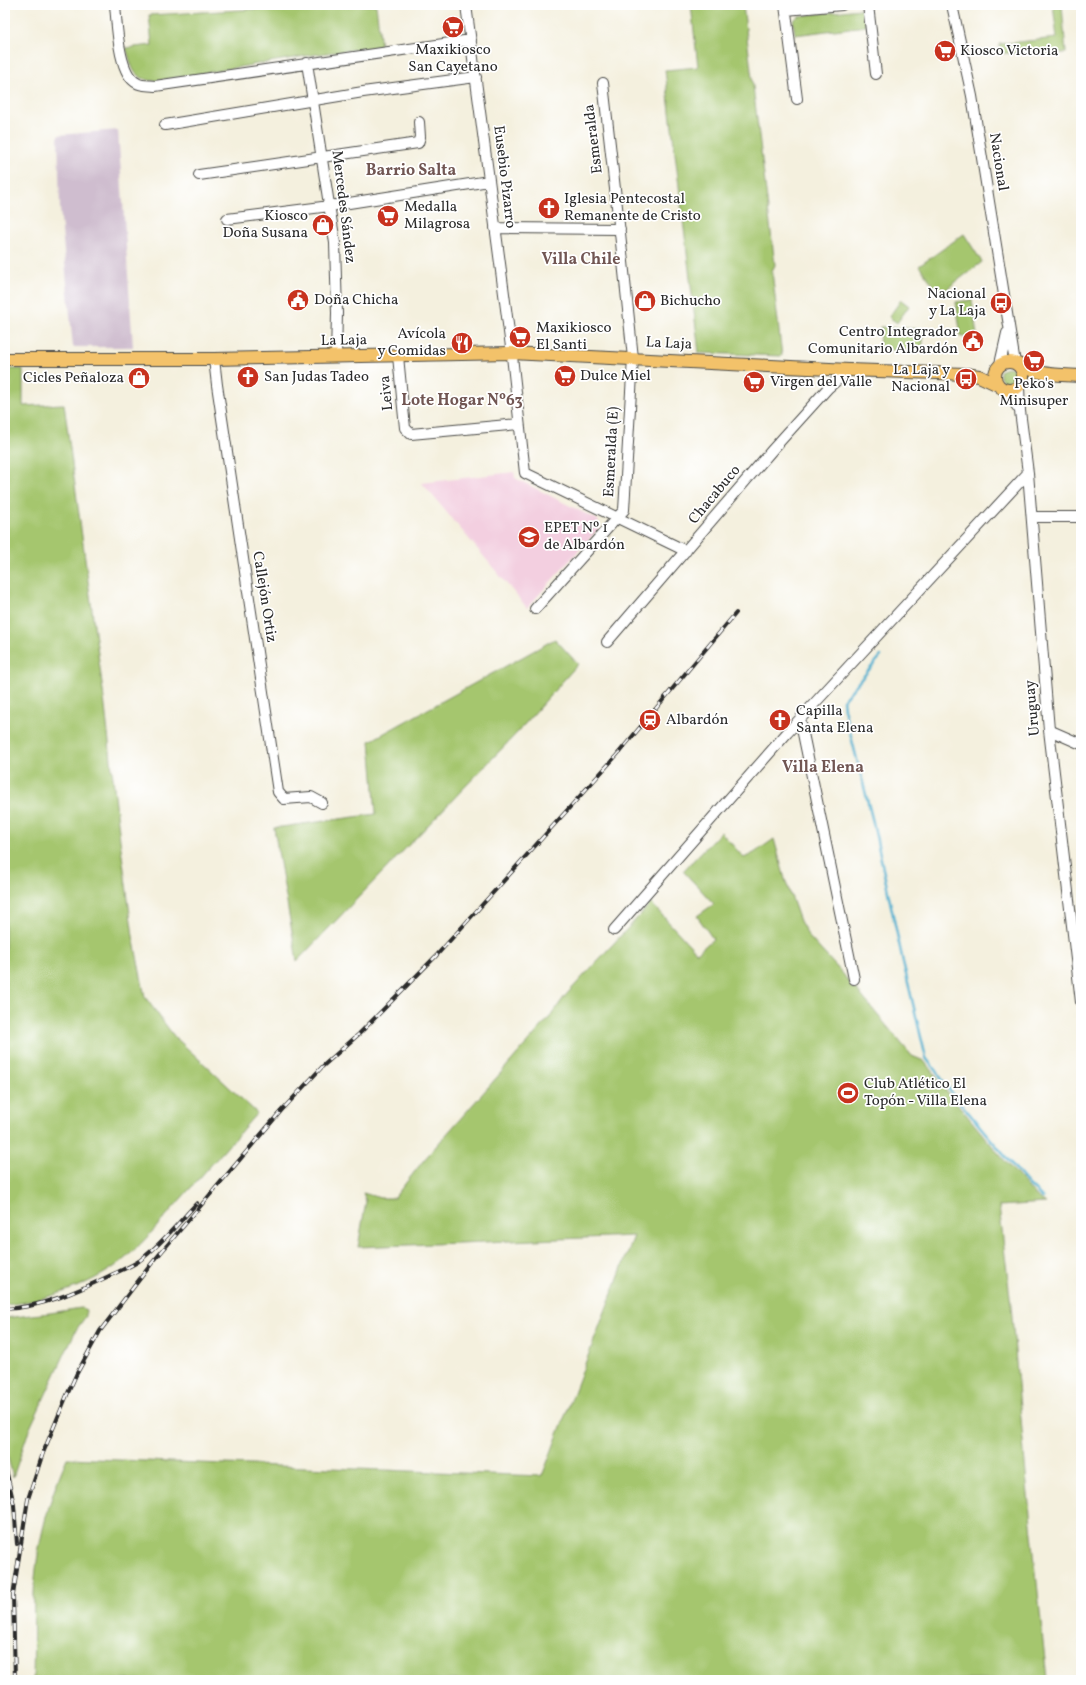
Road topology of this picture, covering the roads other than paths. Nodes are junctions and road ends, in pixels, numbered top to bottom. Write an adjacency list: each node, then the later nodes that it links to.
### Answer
1 (115, 5): 8 (street)
2 (466, 5): 7 (street, Eusebio Pizarro)
3 (842, 5): 6 (street)
4 (868, 5): 9 (street)
5 (952, 5): 23 (street, Nacional)
6 (786, 8): 12 (street)
7 (471, 40): 8 (street); 10 (street, Eusebio Pizarro)
8 (307, 63): 13 (street, Mercedes Sández)
9 (876, 74)
10 (476, 77): 13 (street); 18 (street, Eusebio Pizarro)
11 (603, 83): 22 (street, Esmeralda)
12 (797, 99)
13 (313, 100): 15 (street); 16 (street, Mercedes Sández)
14 (419, 122): 16 (street)
15 (165, 125)
16 (322, 158): 17 (street); 19 (street, Mercedes Sández)
17 (199, 175)
18 (489, 181): 19 (street); 21 (street, Eusebio Pizarro)
19 (330, 206): 20 (street); 25 (street, Mercedes Sández)
20 (227, 219)
21 (495, 228): 22 (street); 24 (street, Eusebio Pizarro)
22 (620, 229): 27 (street, Esmeralda)
23 (1008, 325): 30 (street, Nacional); 31 (street, Nacional)
24 (511, 353): 26 (main road, La Laja); 27 (main road, La Laja); 39 (street, Eusebio Pizarro)
25 (336, 356): 26 (main road, La Laja); 29 (main road, La Laja)
26 (398, 356): 39 (street, Leiva)
27 (633, 358): 32 (main road, La Laja); 43 (street, Esmeralda (E))
28 (5, 359): 29 (main road, La Laja)
29 (214, 359): 50 (street, Callejón Ortiz)
30 (1016, 364): 31 (main road); 34 (main road); 36 (main road)
31 (999, 366): 33 (main road, La Laja); 37 (main road)
32 (849, 370): 33 (main road, La Laja); 44 (street, Chacabuco)
33 (971, 374): 37 (main road, La Laja)
34 (1056, 375): 35 (main road); 36 (main road)
35 (1081, 376)
36 (1020, 385): 37 (main road); 38 (street, Uruguay)
37 (1000, 386): 38 (street, Uruguay)
38 (1020, 411): 40 (street, Uruguay)
39 (519, 424): 43 (street, Eusebio Pizarro)
40 (1028, 473): 41 (street, Uruguay); 47 (street)
41 (1032, 517): 42 (street); 48 (street, Uruguay)
42 (1081, 517)
43 (617, 518): 44 (street); 45 (street, Esmeralda (E))
44 (686, 551): 46 (street, Chacabuco)
45 (535, 609)
46 (607, 642)
47 (800, 719): 51 (street); 52 (street)
48 (1049, 730): 49 (street); 53 (street, Uruguay)
49 (1081, 744)
50 (322, 803)
51 (614, 930)
52 (854, 979)
53 (1081, 1002)

